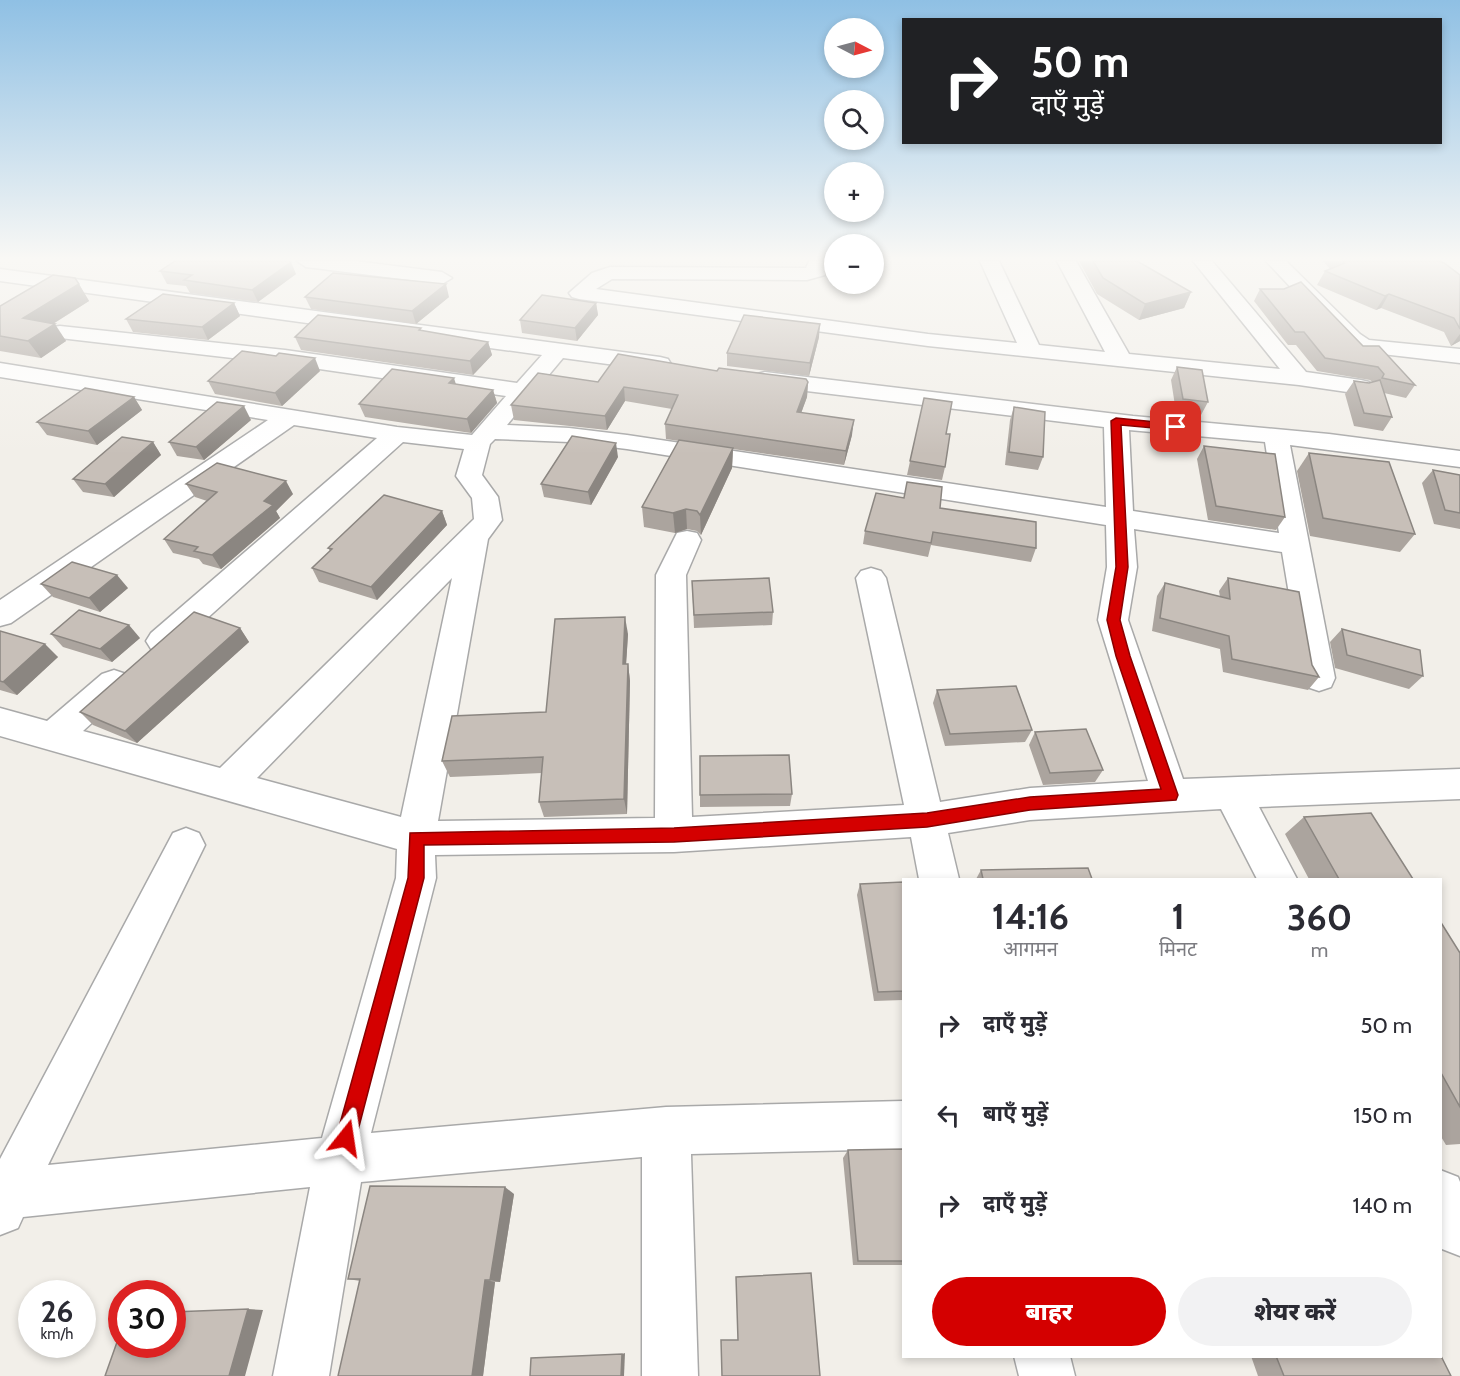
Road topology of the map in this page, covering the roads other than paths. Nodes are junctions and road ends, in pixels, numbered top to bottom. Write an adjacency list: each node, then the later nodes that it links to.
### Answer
1 (374, 325): 8 (street)
2 (821, 325): 9 (street)
3 (1019, 325): 9 (street)
4 (1102, 325): 11 (street)
5 (1255, 325): 15 (street)
6 (1338, 325): 10 (street)
7 (60, 332): 17 (street)
8 (558, 350): 12 (street); 17 (street)
9 (1031, 350): 11 (street)
10 (1460, 356)
11 (1121, 360): 15 (street)
12 (677, 366)
13 (0, 370): 18 (street)
14 (748, 376): 19 (street)
15 (1299, 378): 16 (street)
16 (1361, 387)
17 (523, 391): 22 (street)
18 (290, 417): 20 (street); 29 (street)
19 (1116, 421): 21 (street); 24 (street)
20 (397, 434): 22 (street); 32 (street)
21 (1276, 436): 23 (street); 27 (street)
22 (483, 437): 24 (street); 25 (street)
23 (1460, 459)
24 (1120, 517): 27 (street); 36 (street)
25 (474, 538): 33 (street); 39 (street)
26 (687, 540): 38 (street)
27 (1295, 545): 30 (street)
28 (871, 578): 37 (street)
29 (0, 615)
30 (1319, 678)
31 (0, 722): 32 (street)
32 (54, 736): 33 (street)
33 (228, 784): 39 (street)
34 (1460, 784): 35 (street)
35 (1232, 793): 36 (street); 42 (street)
36 (1171, 795): 37 (street)
37 (927, 820): 38 (street); 41 (street)
38 (674, 835): 39 (street)
39 (416, 838): 45 (street)
40 (186, 845): 46 (street)
41 (939, 878)
42 (1275, 878)
43 (902, 1125): 44 (street)
44 (666, 1131): 45 (street); 49 (street)
45 (340, 1160): 46 (street); 48 (street)
46 (2, 1200)
47 (1042, 1358): 50 (street)
48 (301, 1376)
49 (670, 1376)
50 (1047, 1376)

